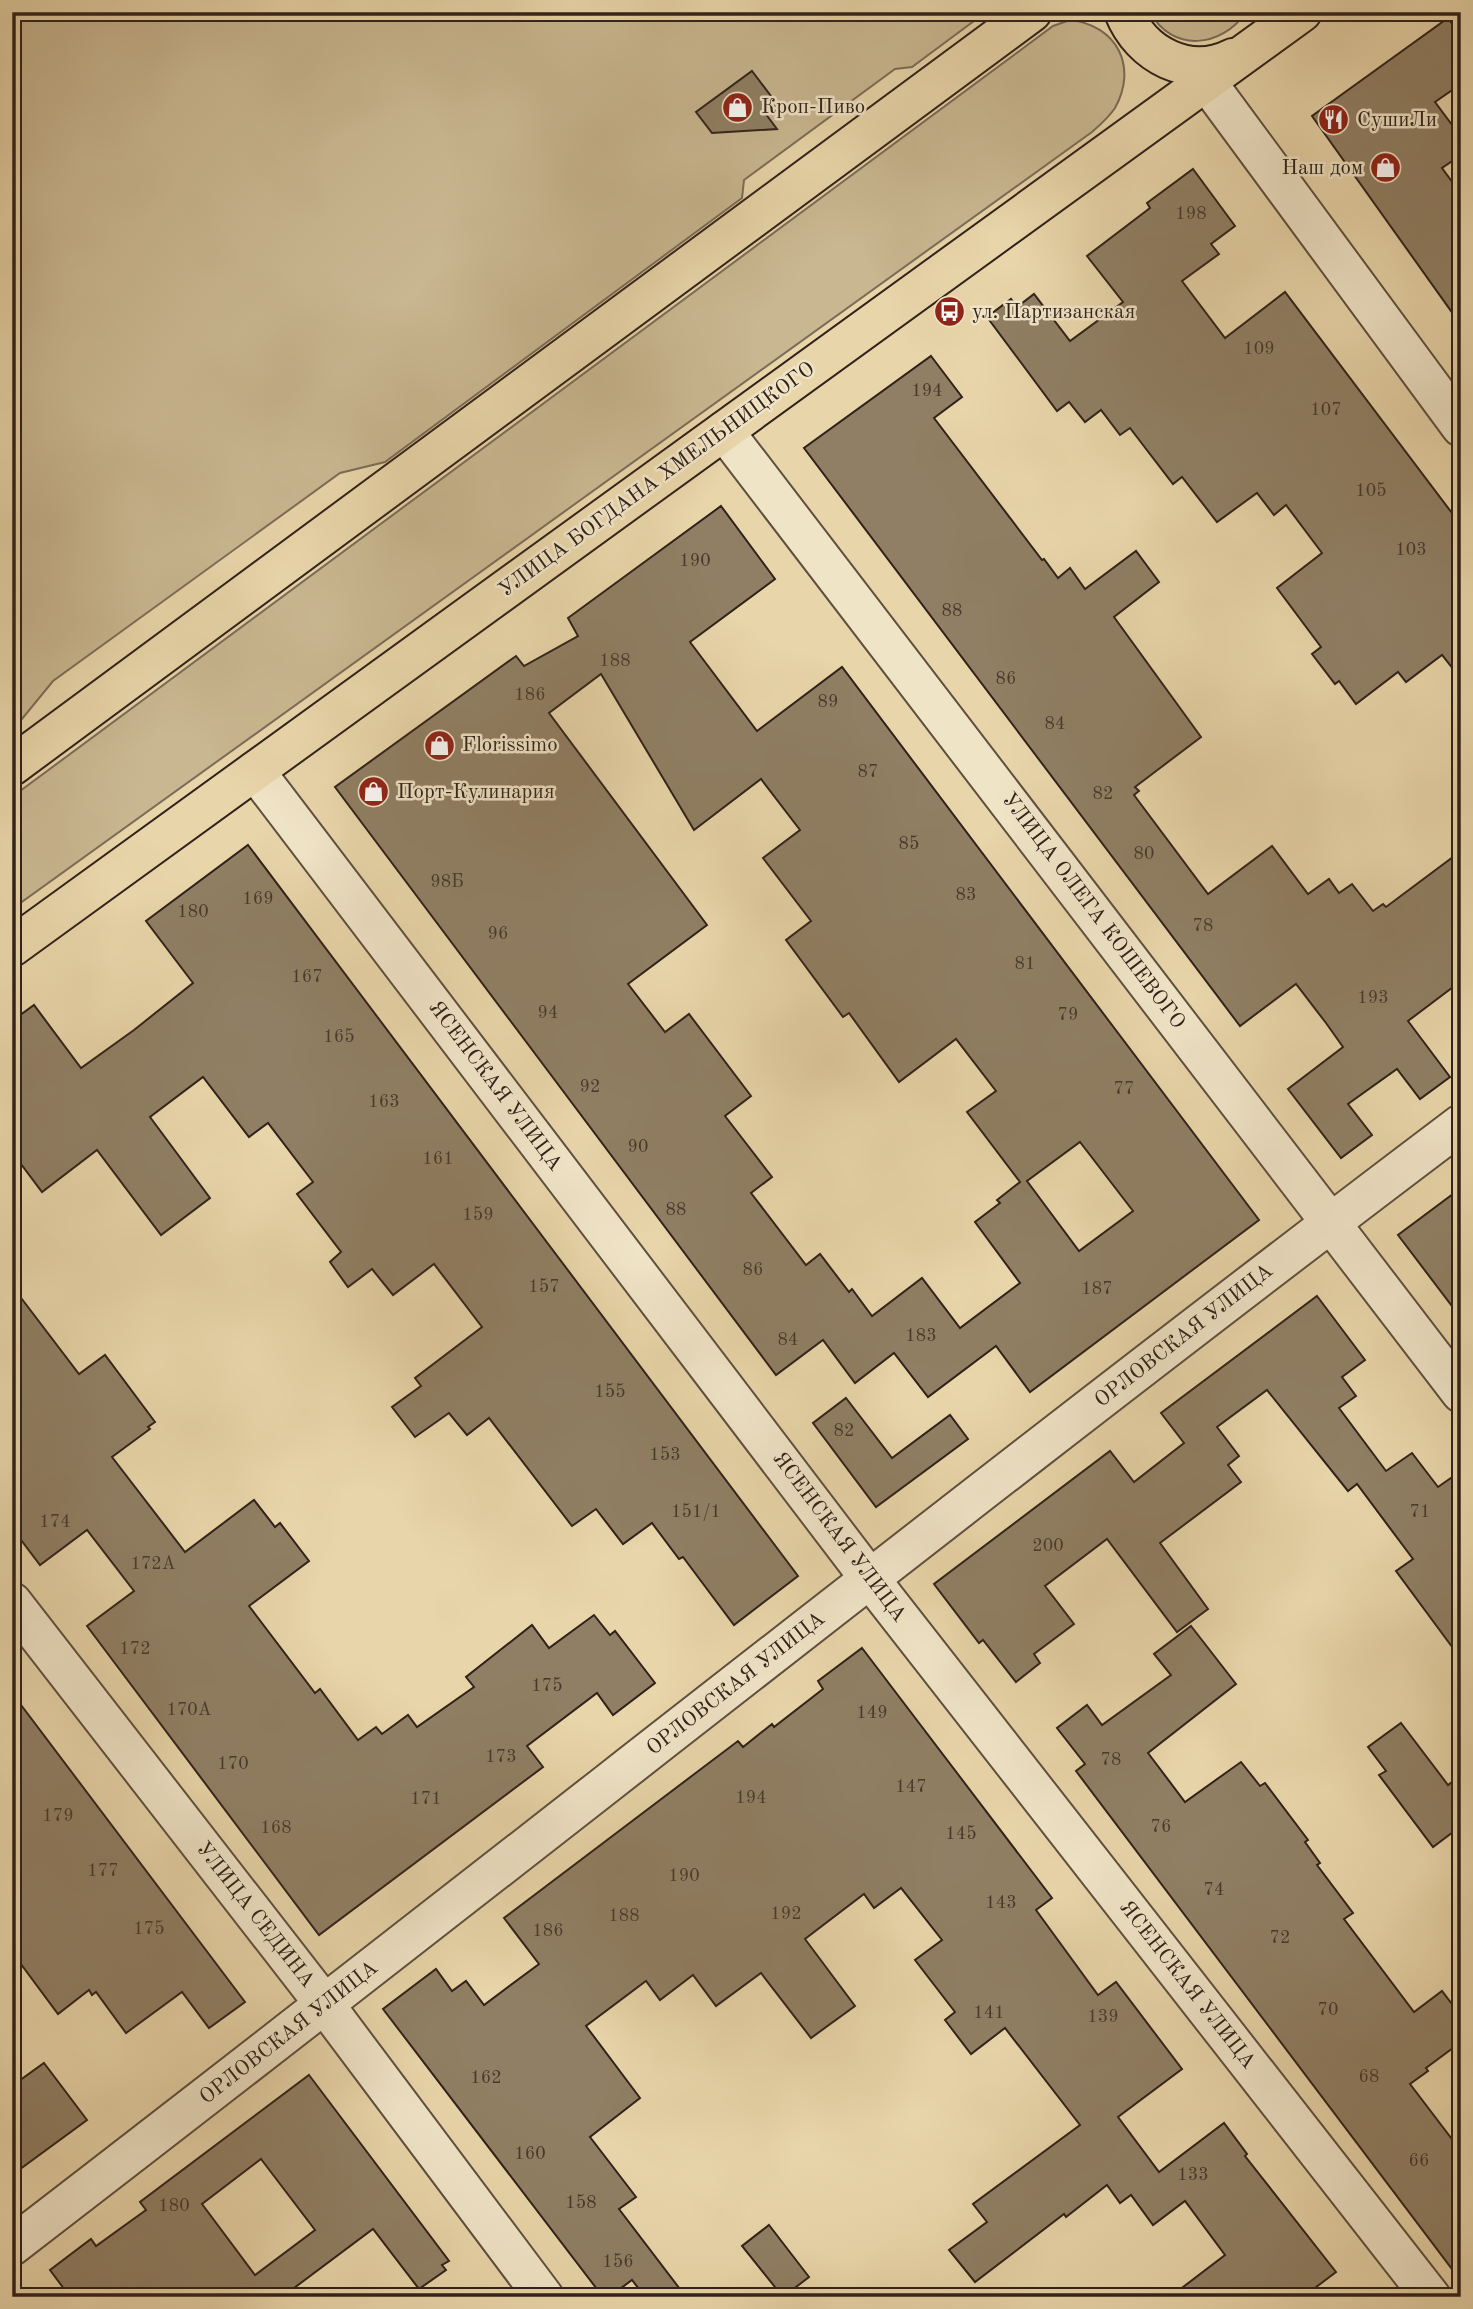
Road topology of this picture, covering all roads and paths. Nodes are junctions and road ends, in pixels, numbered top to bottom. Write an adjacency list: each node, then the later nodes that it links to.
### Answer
1 (1032, 12): 9 (main road)
2 (1124, 12): 5 (main road)
3 (1275, 12): 5 (main road)
4 (1302, 12): 5 (main road, УЛИЦА БОГДАНА ХМЕЛЬНИЦКОГО)
5 (1247, 51): 6 (main road, УЛИЦА БОГДАНА ХМЕЛЬНИЦКОГО)
6 (1206, 80): 7 (street); 8 (main road, УЛИЦА БОГДАНА ХМЕЛЬНИЦКОГО)
7 (1461, 427)
8 (724, 431): 10 (main road, УЛИЦА БОГДАНА ХМЕЛЬНИЦКОГО); 13 (street, УЛИЦА ОЛЕГА КОШЕВОГО)
9 (12, 766)
10 (255, 771): 11 (main road, УЛИЦА БОГДАНА ХМЕЛЬНИЦКОГО); 15 (street, ЯСЕНСКАЯ УЛИЦА)
11 (12, 947)
12 (1461, 1124): 13 (street, ОРЛОВСКАЯ УЛИЦА)
13 (1332, 1222): 14 (street, УЛИЦА ОЛЕГА КОШЕВОГО); 15 (street, ОРЛОВСКАЯ УЛИЦА)
14 (1461, 1393)
15 (870, 1579): 17 (street, ОРЛОВСКАЯ УЛИЦА); 20 (street, ЯСЕНСКАЯ УЛИЦА)
16 (12, 1602): 17 (street, УЛИЦА СЕДИНА)
17 (325, 2006): 18 (street, ОРЛОВСКАЯ УЛИЦА); 19 (street, УЛИЦА СЕДИНА)
18 (12, 2246)
19 (544, 2297)
20 (1431, 2297)

